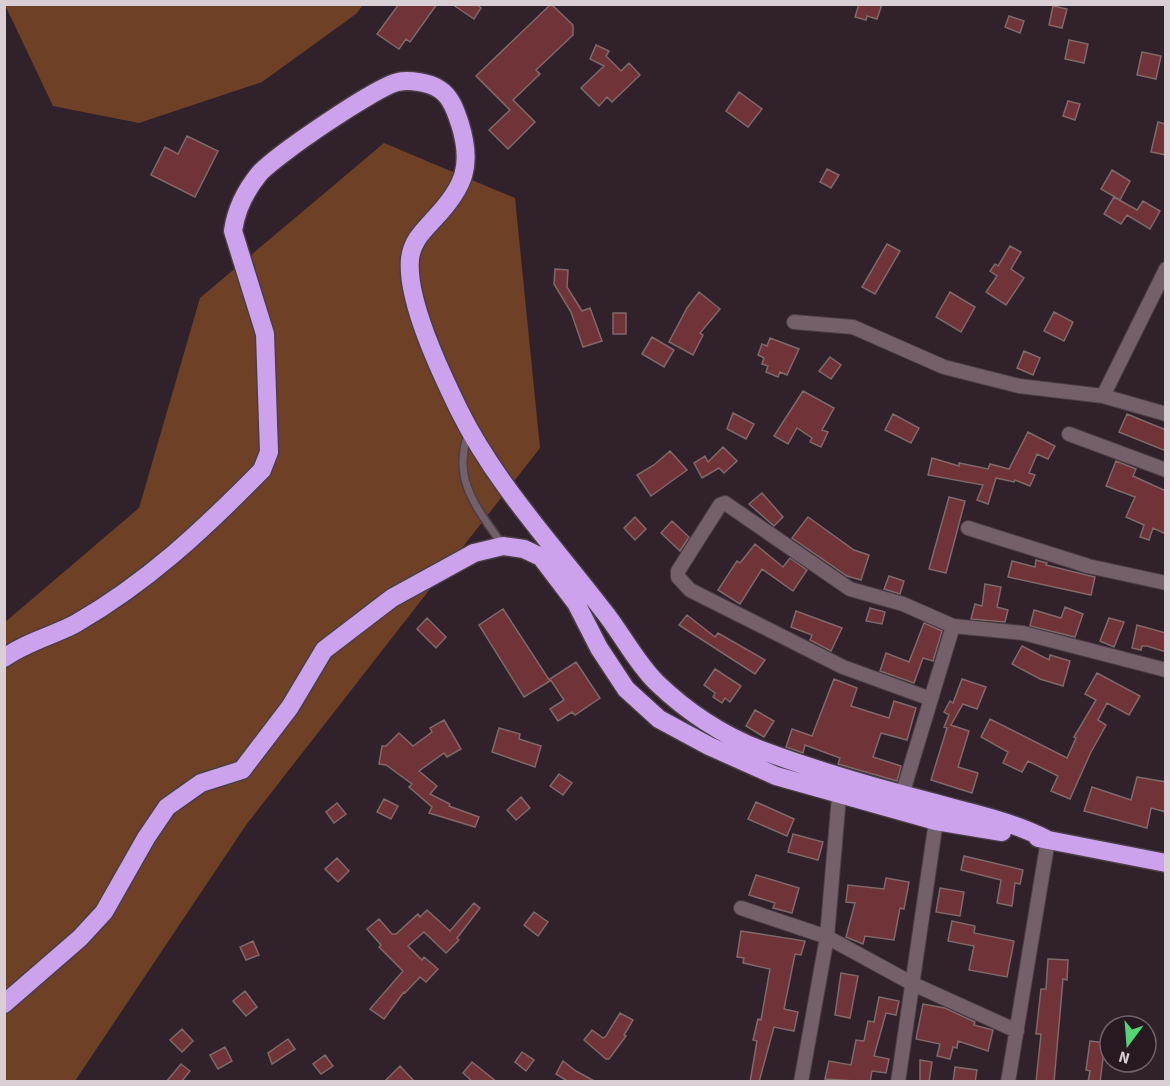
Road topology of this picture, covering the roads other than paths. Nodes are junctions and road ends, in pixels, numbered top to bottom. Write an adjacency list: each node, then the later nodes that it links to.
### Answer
1 (1166, 269): 3 (street)
2 (794, 321): 3 (street)
3 (1104, 396): 4 (street)
4 (1166, 414)
5 (470, 429): 9 (lane); 12 (highway); 15 (highway)
6 (1069, 434): 7 (street)
7 (1166, 470)
8 (968, 528): 10 (street)
9 (504, 546): 16 (highway); 23 (highway)
10 (1166, 583)
11 (953, 626): 13 (street); 14 (street); 14 (street)
12 (4, 658)
13 (1166, 670)
14 (931, 699): 15 (street)
15 (902, 795): 18 (highway)
16 (839, 796): 17 (highway); 21 (street)
17 (936, 821): 18 (highway); 22 (street)
18 (1047, 840): 19 (highway); 24 (street)
19 (1166, 863)
20 (741, 909): 21 (street)
21 (827, 937): 22 (street); 25 (street)
22 (913, 984): 24 (street); 26 (street)
23 (4, 1005)
24 (1017, 1030): 27 (street)
25 (801, 1082)
26 (898, 1082)
27 (1008, 1082)

